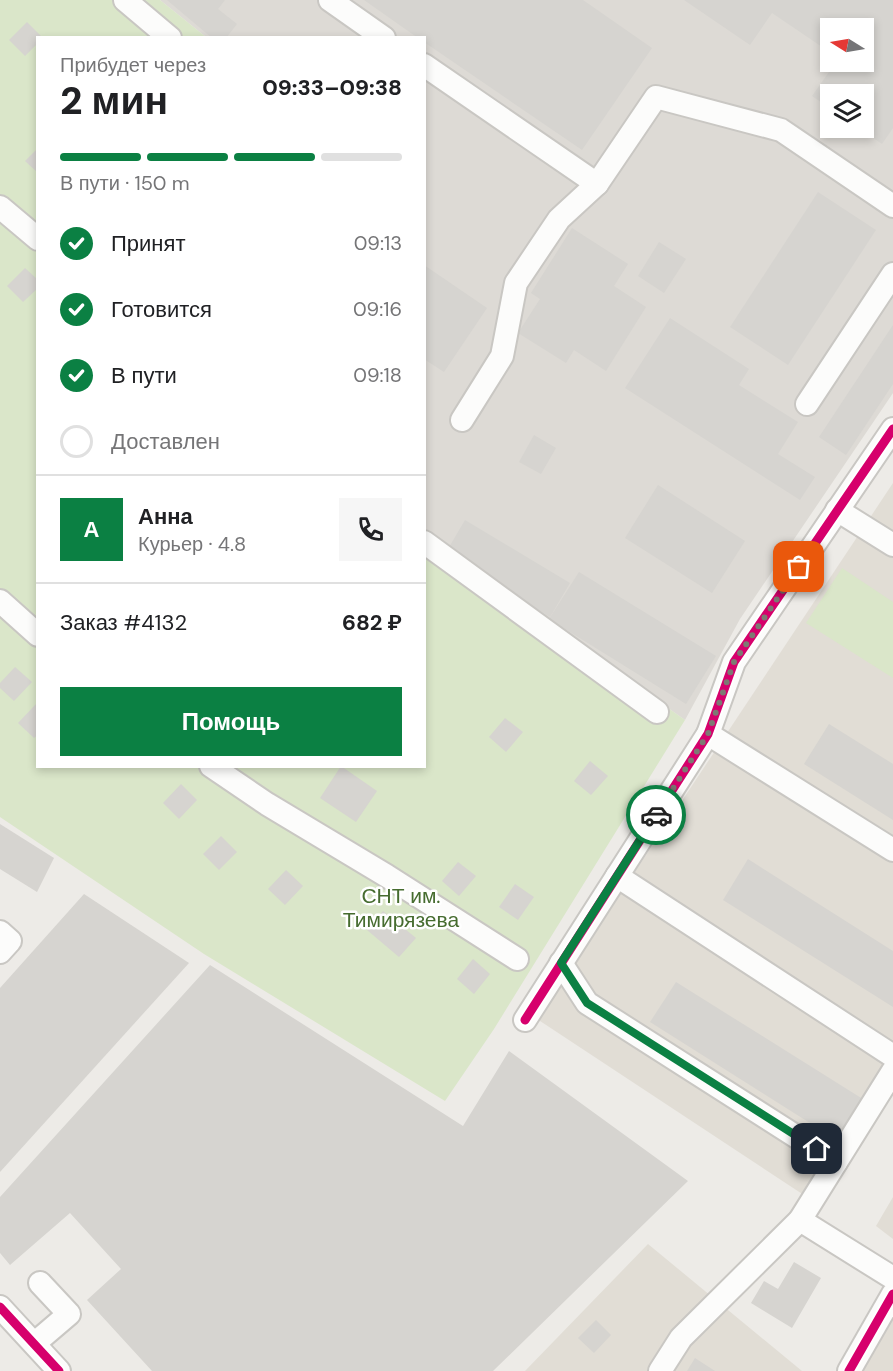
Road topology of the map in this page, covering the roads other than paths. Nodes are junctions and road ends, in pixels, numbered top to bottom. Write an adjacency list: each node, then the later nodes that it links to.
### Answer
1 (125, 0): 3 (street)
2 (330, 0): 4 (street)
3 (168, 36)
4 (381, 36)
5 (426, 66): 6 (street)
6 (597, 184): 7 (street); 12 (street)
7 (893, 206)
8 (0, 207): 9 (street)
9 (36, 237)
10 (893, 274): 11 (street)
11 (807, 404)
12 (462, 420)
13 (893, 429): 14 (street)
14 (837, 510): 16 (street); 20 (street)
15 (426, 543): 19 (street)
16 (893, 545)
17 (0, 601): 18 (street)
18 (36, 633)
19 (657, 711)
20 (708, 734): 22 (street); 23 (street)
21 (214, 768): 26 (street)
22 (893, 850)
23 (616, 876): 27 (street); 29 (street)
24 (0, 932): 25 (street)
25 (0, 952)
26 (517, 959)
27 (561, 963): 28 (street); 31 (street)
28 (525, 1020)
29 (893, 1056)
30 (893, 1071): 31 (street)
31 (836, 1161): 32 (street)
32 (800, 1220): 33 (street); 39 (street)
33 (893, 1278)
34 (40, 1283): 37 (street)
35 (893, 1294): 40 (street)
36 (0, 1307): 37 (street)
37 (35, 1343): 38 (street)
38 (52, 1368)
39 (660, 1371)
40 (849, 1371)

